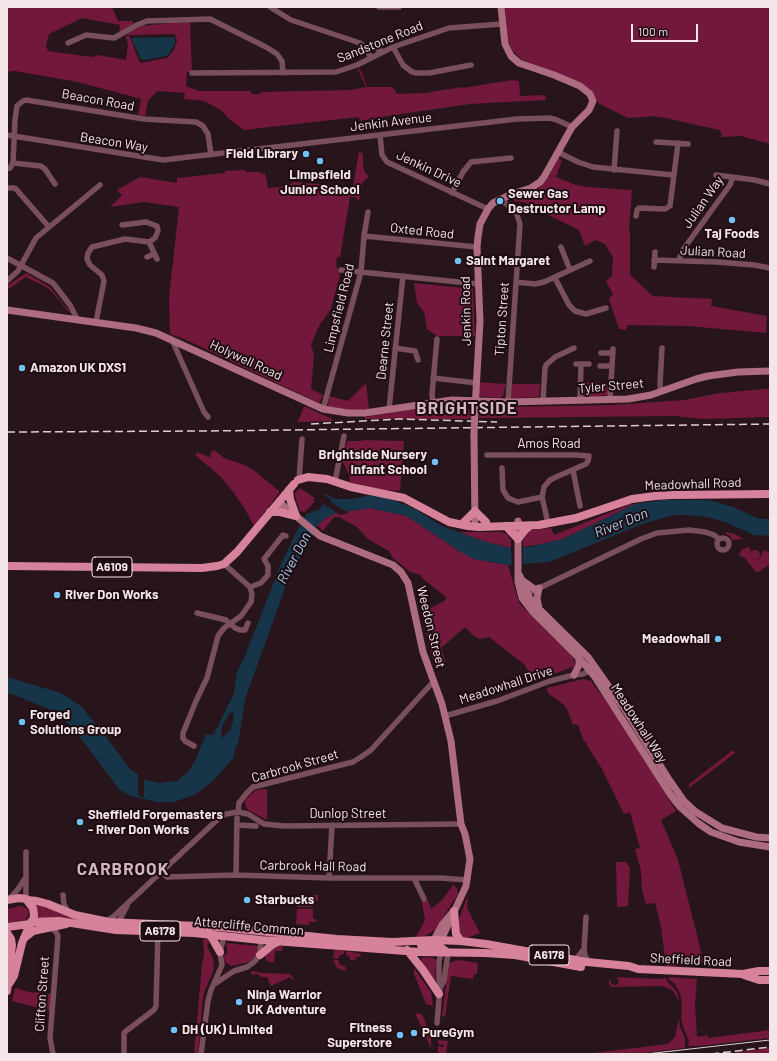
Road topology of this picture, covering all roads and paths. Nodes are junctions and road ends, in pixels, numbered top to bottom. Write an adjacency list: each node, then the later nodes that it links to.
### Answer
1 (270, 7): 8 (street)
2 (379, 7): 3 (street)
3 (399, 7)
4 (501, 7): 5 (street, Jenkin Road)
5 (502, 24): 7 (street, Sandstone Road); 14 (street, Jenkin Road)
6 (68, 43): 12 (street)
7 (393, 47): 9 (street, Sandstone Road); 11 (street)
8 (366, 49): 9 (street); 10 (street)
9 (383, 52): 10 (street, Sandstone Road)
10 (371, 58): 12 (street, Sandstone Road)
11 (471, 65)
12 (283, 72): 13 (street, Sandstone Road)
13 (192, 73)
14 (572, 127): 17 (street, Jenkin Avenue); 22 (street, Jenkin Road)
15 (617, 131): 27 (street)
16 (7, 135): 18 (street, Beacon Way)
17 (380, 135): 23 (street, Jenkin Avenue); 35 (street, Jenkin Drive)
18 (14, 137): 23 (street, Beacon Way); 23 (street, Beacon Road); 25 (street, Beacon Road)
19 (656, 142): 20 (street)
20 (678, 143): 21 (street); 28 (street)
21 (688, 144)
22 (558, 152): 27 (street); 36 (street, Jenkin Road)
23 (211, 154)
24 (511, 158): 35 (street)
25 (13, 163): 26 (street); 31 (street)
26 (7, 169)
27 (614, 170): 28 (street)
28 (674, 175): 39 (street)
29 (716, 175): 30 (street)
30 (733, 177): 32 (street); 50 (street, Julian Way)
31 (55, 184)
32 (770, 184)
33 (100, 185): 41 (street)
34 (7, 188): 41 (street)
35 (452, 193): 37 (street, Jenkin Drive)
36 (500, 199): 37 (street, Jenkin Road); 61 (street, Tipton Street)
37 (488, 209): 44 (street, Jenkin Road)
38 (368, 212): 42 (street, Limpsfield Road)
39 (636, 216)
40 (128, 217): 43 (street)
41 (49, 227): 52 (street)
42 (364, 236): 44 (street, Oxted Road); 57 (street, Limpsfield Road)
43 (149, 242): 47 (street); 66 (street)
44 (477, 247): 62 (street, Jenkin Road)
45 (561, 247): 56 (street)
46 (655, 252): 49 (street)
47 (147, 257)
48 (7, 258): 52 (street)
49 (654, 260): 50 (street, Julian Road); 53 (street)
50 (679, 260): 54 (street, Julian Road)
51 (590, 261): 56 (street)
52 (21, 266): 60 (street); 65 (street)
53 (654, 268)
54 (770, 268)
55 (341, 270): 57 (street)
56 (570, 270): 59 (street)
57 (361, 272): 58 (street); 87 (street, Limpsfield Road)
58 (403, 276): 62 (street); 69 (street, Dearne Street)
59 (555, 278): 61 (street); 63 (street)
60 (7, 281)
61 (516, 282): 86 (street, Tipton Street)
62 (478, 284): 79 (street, Jenkin Road)
63 (606, 308)
64 (7, 310): 65 (street, Holywell Road)
65 (77, 319): 66 (street, Holywell Road)
66 (96, 322): 67 (street, Holywell Road)
67 (172, 340): 87 (street, Holywell Road); 89 (street)
68 (437, 340): 78 (street)
69 (395, 348): 73 (street); 88 (street, Dearne Street)
70 (574, 348): 83 (street)
71 (662, 348): 80 (street)
72 (601, 353): 76 (street)
73 (418, 360)
74 (589, 364): 84 (street)
75 (600, 366): 76 (street)
76 (612, 366): 82 (street)
77 (770, 371): 80 (street, Tyler Street)
78 (433, 378): 79 (street); 85 (street)
79 (477, 383): 81 (street, Jenkin Road)
80 (661, 391): 82 (street, Tyler Street)
81 (475, 400): 85 (street, Holywell Road); 86 (street, Tyler Street); 101 (street, Jenkin Road, bridge)
82 (610, 400): 84 (street, Tyler Street)
83 (543, 401): 84 (street, Tyler Street); 86 (street, Tyler Street)
84 (580, 401)
85 (433, 402): 88 (street, Holywell Road)
86 (508, 402)
87 (323, 409): 88 (street, Holywell Road)
88 (389, 409)
89 (208, 417)
90 (344, 436): 95 (street)
91 (302, 438): 96 (street)
92 (487, 456): 94 (street, Amos Road)
93 (502, 468): 98 (street)
94 (573, 470): 98 (street, Amos Road); 100 (street)
95 (335, 481): 96 (main road, Meadowhall Road); 107 (main road, Meadowhall Road)
96 (295, 484): 99 (main road); 103 (main road)
97 (770, 494): 106 (main road, Meadowhall Road)
98 (542, 497): 106 (street)
99 (279, 502): 102 (main road); 103 (street, Weedon Street)
100 (580, 506)
101 (475, 511): 104 (main road); 107 (main road); 108 (street, Jenkin Road)
102 (270, 512): 103 (main road); 114 (main road)
103 (298, 518): 127 (street, Weedon Street)
104 (486, 522): 105 (main road, Meadowhall Road); 108 (main road, Meadowhall Road)
105 (518, 523): 106 (main road, Meadowhall Road); 109 (main road, Meadowhall Road); 110 (main road, Meadowhall Road); 113 (street, Meadowhall Way)
106 (548, 523): 110 (main road, Meadowhall Road)
107 (460, 524): 108 (main road, Meadowhall Road)
108 (475, 525): 109 (main road, Meadowhall Road)
109 (506, 526): 113 (main road)
110 (530, 526): 113 (main road)
111 (286, 536): 117 (street)
112 (719, 539): 118 (street)
113 (517, 541): 116 (street, Meadowhall Way)
114 (224, 564): 115 (main road, A6109); 117 (street)
115 (7, 566)
116 (520, 577): 118 (street); 119 (street, Meadowhall Way)
117 (250, 587): 122 (street)
118 (538, 589): 119 (street); 120 (street)
119 (524, 596): 120 (street, Meadowhall Way); 124 (street, Meadowhall Way)
120 (539, 609): 125 (street, Meadowhall Way)
121 (197, 614): 122 (street)
122 (230, 623): 123 (street); 131 (street)
123 (248, 623)
124 (579, 658): 125 (street, Meadowhall Way); 126 (street)
125 (590, 668): 126 (street, Meadowhall Drive); 129 (street, Meadowhall Way); 130 (street, Meadowhall Way)
126 (574, 675): 128 (street, Meadowhall Drive)
127 (433, 682): 128 (street, Weedon Street); 134 (street, Carbrook Street)
128 (445, 716): 138 (street, Weedon Street)
129 (642, 738): 130 (street); 133 (street, Meadowhall Way)
130 (636, 741): 132 (street, Meadowhall Way)
131 (194, 746)
132 (670, 794): 133 (street); 141 (street, Meadowhall Way)
133 (679, 795): 139 (street, Meadowhall Way)
134 (238, 815): 135 (street); 136 (street, Dunlop Street); 143 (street)
135 (237, 825): 137 (street); 144 (street)
136 (332, 825): 138 (street, Dunlop Street); 146 (street)
137 (256, 826)
138 (462, 826): 148 (street, Weedon Street)
139 (762, 838): 140 (street, Meadowhall Way); 141 (street)
140 (770, 838)
141 (764, 846)
142 (26, 852): 145 (street)
143 (161, 872): 144 (street, Carbrook Hall Road); 153 (street)
144 (236, 875): 146 (street, Carbrook Hall Road)
145 (26, 877): 151 (street); 152 (street)
146 (329, 878): 147 (street, Carbrook Hall Road)
147 (414, 878): 148 (street, Carbrook Hall Road); 150 (street)
148 (467, 880): 157 (street, Weedon Street)
149 (64, 895): 154 (street)
150 (424, 899)
151 (8, 900): 152 (main road, A6178)
152 (26, 900): 155 (main road, Attercliffe Common / A6178); 162 (main road)
153 (129, 902): 156 (street); 160 (street)
154 (64, 904): 155 (street); 158 (street)
155 (55, 907): 158 (main road, Attercliffe Common / A6178)
156 (126, 908): 161 (street); 164 (street)
157 (454, 911): 179 (main road); 180 (street, Weedon Street)
158 (68, 912): 160 (main road, Attercliffe Common / A6178)
159 (586, 917): 181 (street)
160 (106, 921): 161 (main road, Attercliffe Common / A6178)
161 (118, 922): 164 (main road, Attercliffe Common / A6178); 169 (street)
162 (30, 923): 163 (main road, Attercliffe Common / A6178); 166 (main road, A6178); 176 (main road)
163 (73, 923): 165 (main road); 169 (main road, Attercliffe Common / A6178)
164 (134, 923): 168 (main road, Attercliffe Common / A6178)
165 (64, 925): 167 (main road); 174 (street, Clifton Street)
166 (7, 927)
167 (51, 928): 174 (street); 176 (main road)
168 (231, 928): 170 (main road, Attercliffe Common / A6178); 175 (main road)
169 (112, 929): 171 (main road, Attercliffe Common / A6178)
170 (250, 929): 177 (main road); 180 (main road, Attercliffe Common / A6178)
171 (158, 931): 173 (main road, Attercliffe Common / A6178); 198 (street)
172 (7, 933): 194 (main road)
173 (208, 934): 175 (main road, Attercliffe Common / A6178); 183 (main road)
174 (58, 936): 197 (street, Clifton Street)
175 (224, 936): 177 (main road, Attercliffe Common / A6178); 183 (street)
176 (23, 939): 194 (main road)
177 (261, 940): 178 (main road, Attercliffe Common / A6178); 184 (street)
178 (281, 941): 182 (main road, Attercliffe Common / A6178); 184 (main road)
179 (461, 941): 180 (main road, Sheffield Road / A6178); 185 (main road, Sheffield Road / A6178)
180 (442, 946): 182 (main road, Attercliffe Common / A6178); 188 (main road, Sheffield Road / A6178); 195 (street)
181 (584, 949): 185 (street); 186 (street)
182 (407, 950): 195 (main road)
183 (220, 952): 187 (street)
184 (260, 955): 189 (street)
185 (575, 960): 186 (main road, Sheffield Road / A6178)
186 (590, 962): 188 (main road, Sheffield Road / A6178)
187 (222, 966): 189 (street); 193 (street)
188 (638, 969): 191 (main road, Sheffield Road / A6178)
189 (234, 971): 193 (street)
190 (770, 972): 191 (main road, A6178)
191 (743, 974): 192 (main road, A6178)
192 (770, 980)
193 (213, 986): 199 (street)
194 (8, 987)
195 (439, 991): 196 (street)
196 (437, 1023)
197 (53, 1054)
198 (124, 1054)
199 (201, 1054)

